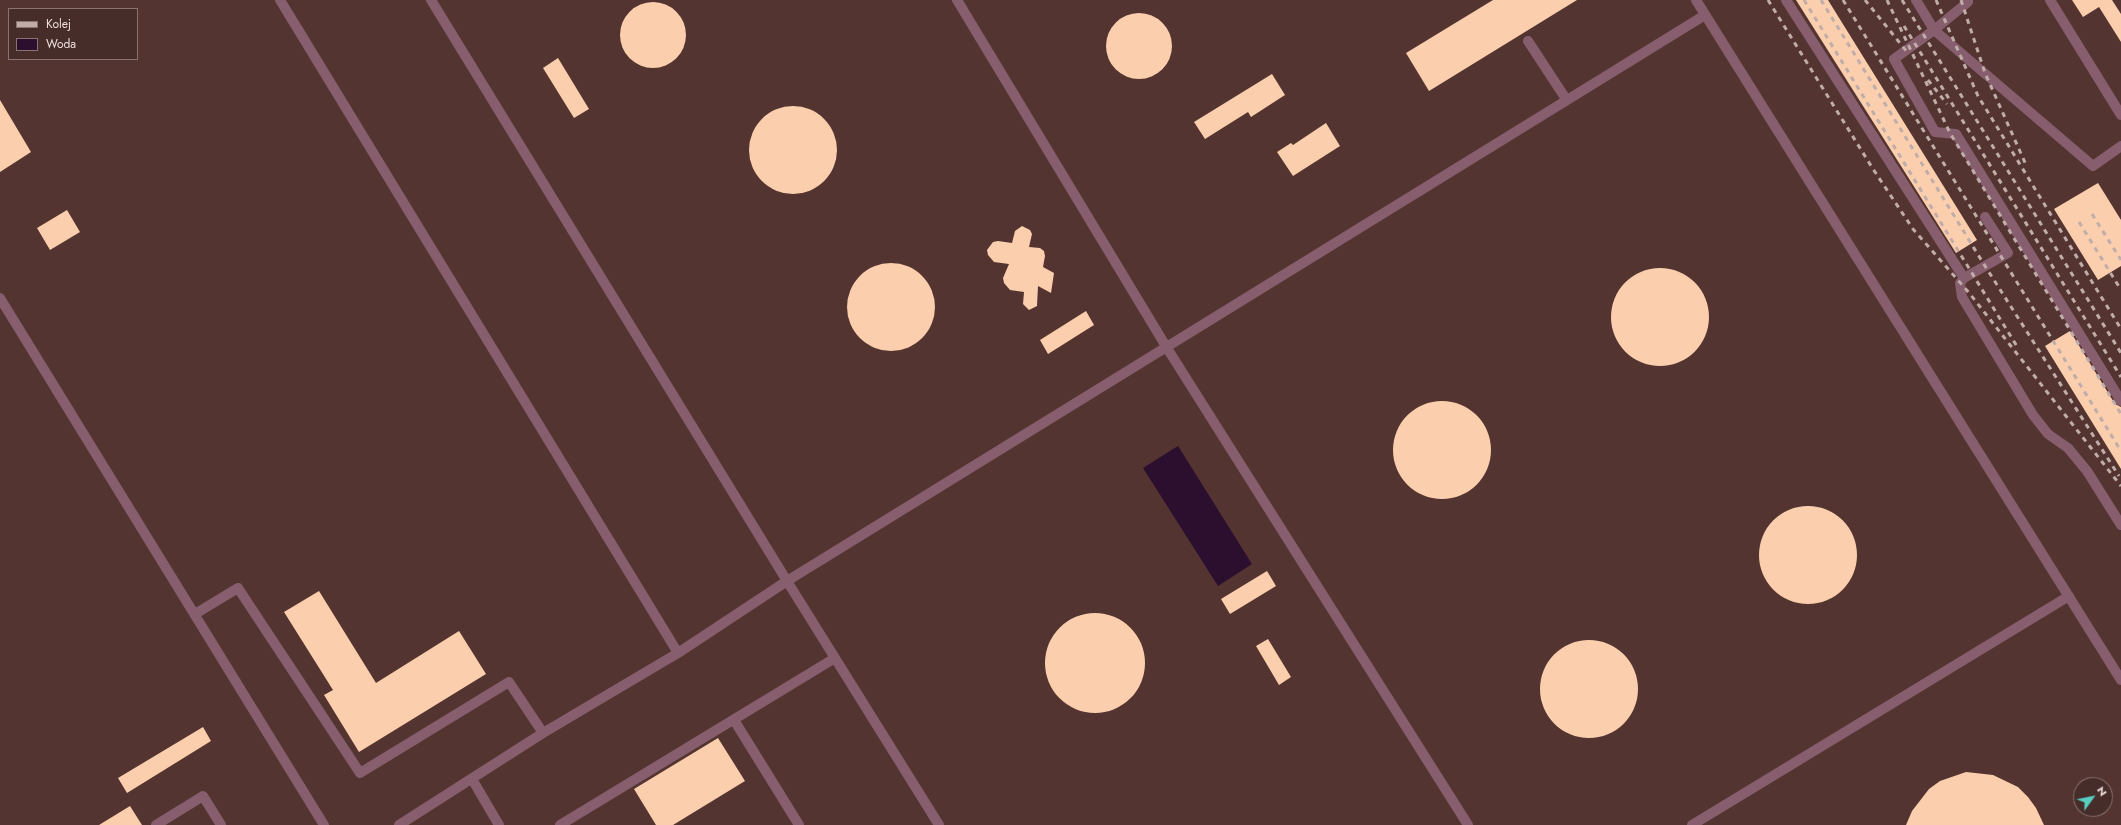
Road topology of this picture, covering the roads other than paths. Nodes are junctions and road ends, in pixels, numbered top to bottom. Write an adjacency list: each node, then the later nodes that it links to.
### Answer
1 (280, 0): 24 (lane)
2 (431, 0): 21 (lane)
3 (958, 0): 18 (lane)
4 (1696, 0): 9 (lane)
5 (1786, 0): 16 (lane)
6 (1916, 0): 10 (lane)
7 (1968, 0): 10 (lane)
8 (2050, 0): 13 (lane)
9 (1705, 15): 12 (lane); 22 (lane)
10 (1934, 30): 14 (lane); 19 (lane)
11 (1528, 41): 12 (lane)
12 (1566, 99): 18 (lane)
13 (2121, 115)
14 (2121, 146)
15 (1985, 217): 16 (lane)
16 (1964, 278): 20 (lane)
17 (0, 298): 23 (lane)
18 (1167, 348): 21 (lane); 38 (lane)
19 (2121, 401)
20 (2121, 525)
21 (787, 581): 24 (lane); 25 (lane)
22 (2069, 596): 26 (lane); 39 (lane)
23 (195, 614): 28 (lane); 32 (lane)
24 (678, 653): 28 (lane)
25 (835, 658): 27 (lane); 37 (lane)
26 (2121, 680)
27 (734, 720): 35 (lane); 36 (lane)
28 (543, 733): 29 (lane)
29 (472, 779): 33 (lane); 34 (lane)
30 (156, 825): 31 (lane)
31 (221, 825)
32 (324, 825)
33 (399, 825)
34 (499, 825)
35 (560, 825)
36 (799, 825)
37 (939, 825)
38 (1468, 825)
39 (1692, 825)

